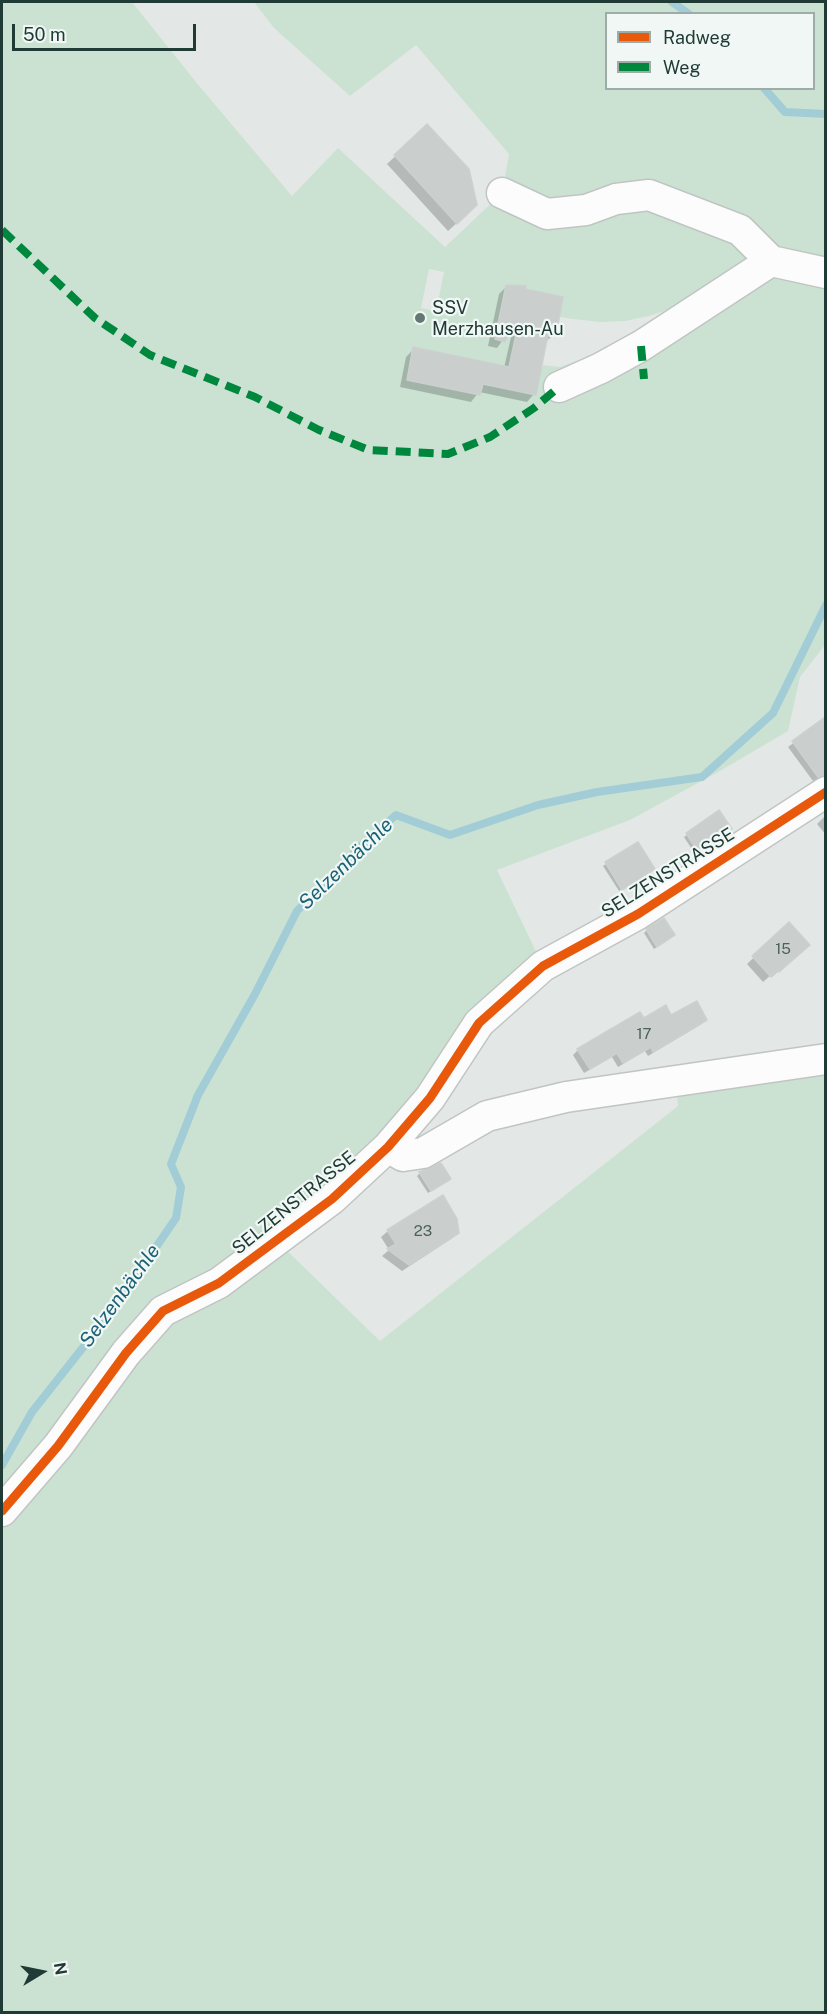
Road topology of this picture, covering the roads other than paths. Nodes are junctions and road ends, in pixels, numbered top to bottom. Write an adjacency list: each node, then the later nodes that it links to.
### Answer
1 (502, 193): 2 (street)
2 (771, 261): 3 (street); 4 (street)
3 (825, 273)
4 (559, 387)
5 (825, 792): 7 (street, SELZENSTRASSE)
6 (825, 1059): 7 (street)
7 (388, 1147): 8 (street, SELZENSTRASSE)
8 (2, 1511)

